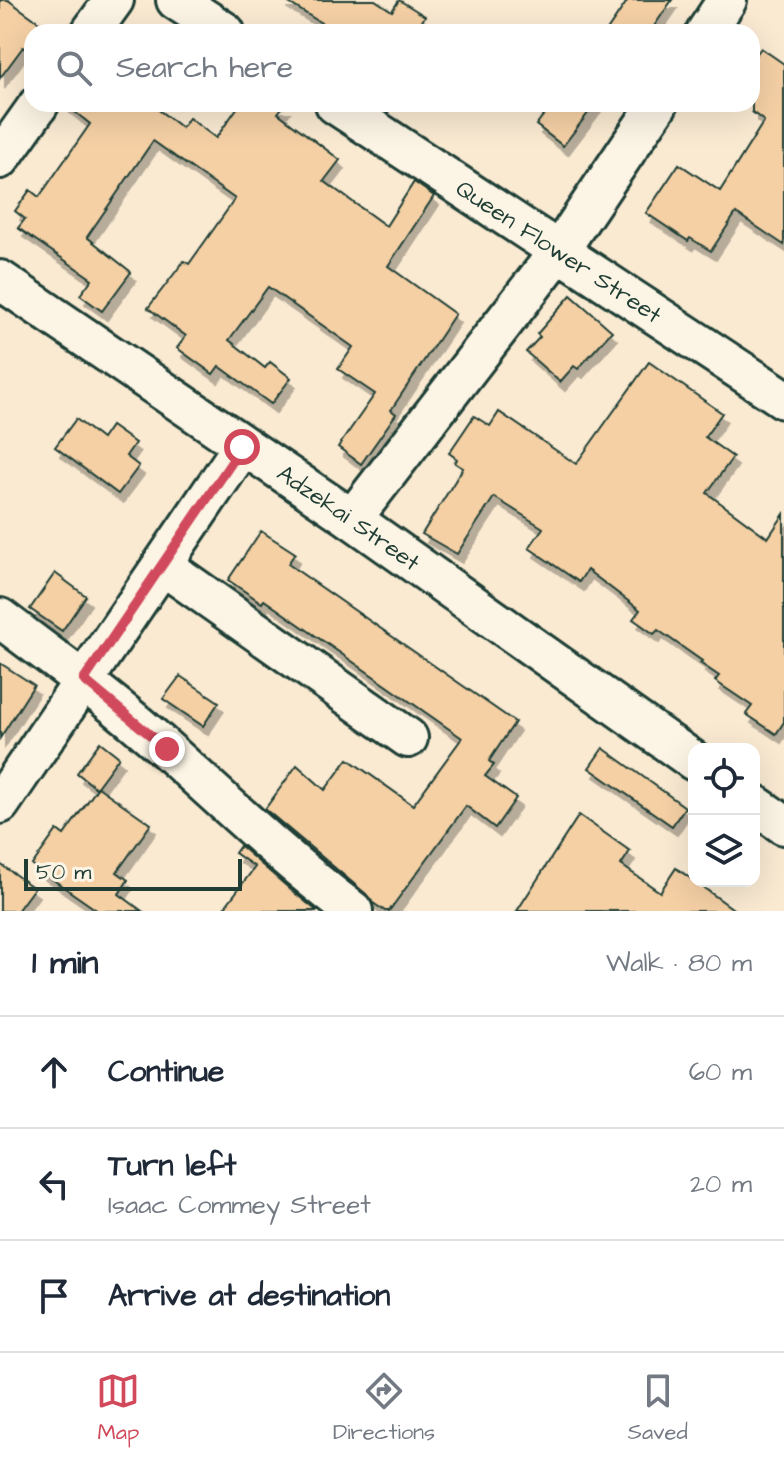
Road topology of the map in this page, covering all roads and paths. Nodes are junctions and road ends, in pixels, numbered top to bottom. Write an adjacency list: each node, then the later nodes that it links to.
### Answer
1 (114, 0): 4 (street)
2 (176, 0): 5 (street)
3 (727, 0): 6 (street)
4 (97, 24)
5 (213, 24)
6 (711, 24)
7 (33, 112): 10 (street)
8 (347, 112): 11 (street, Queen Flower Street)
9 (653, 112): 11 (street)
10 (0, 159)
11 (559, 251): 13 (street, Queen Flower Street); 15 (street)
12 (0, 280): 14 (street, Adzekai Street)
13 (784, 399)
14 (242, 447): 15 (street, Adzekai Street); 16 (street)
15 (352, 519): 20 (street, Adzekai Street)
16 (162, 565): 18 (street); 19 (street)
17 (0, 618): 18 (street)
18 (84, 680): 21 (street); 24 (street)
19 (408, 738)
20 (688, 757)
21 (0, 804)
22 (760, 808): 23 (street)
23 (784, 825)
24 (353, 911)

